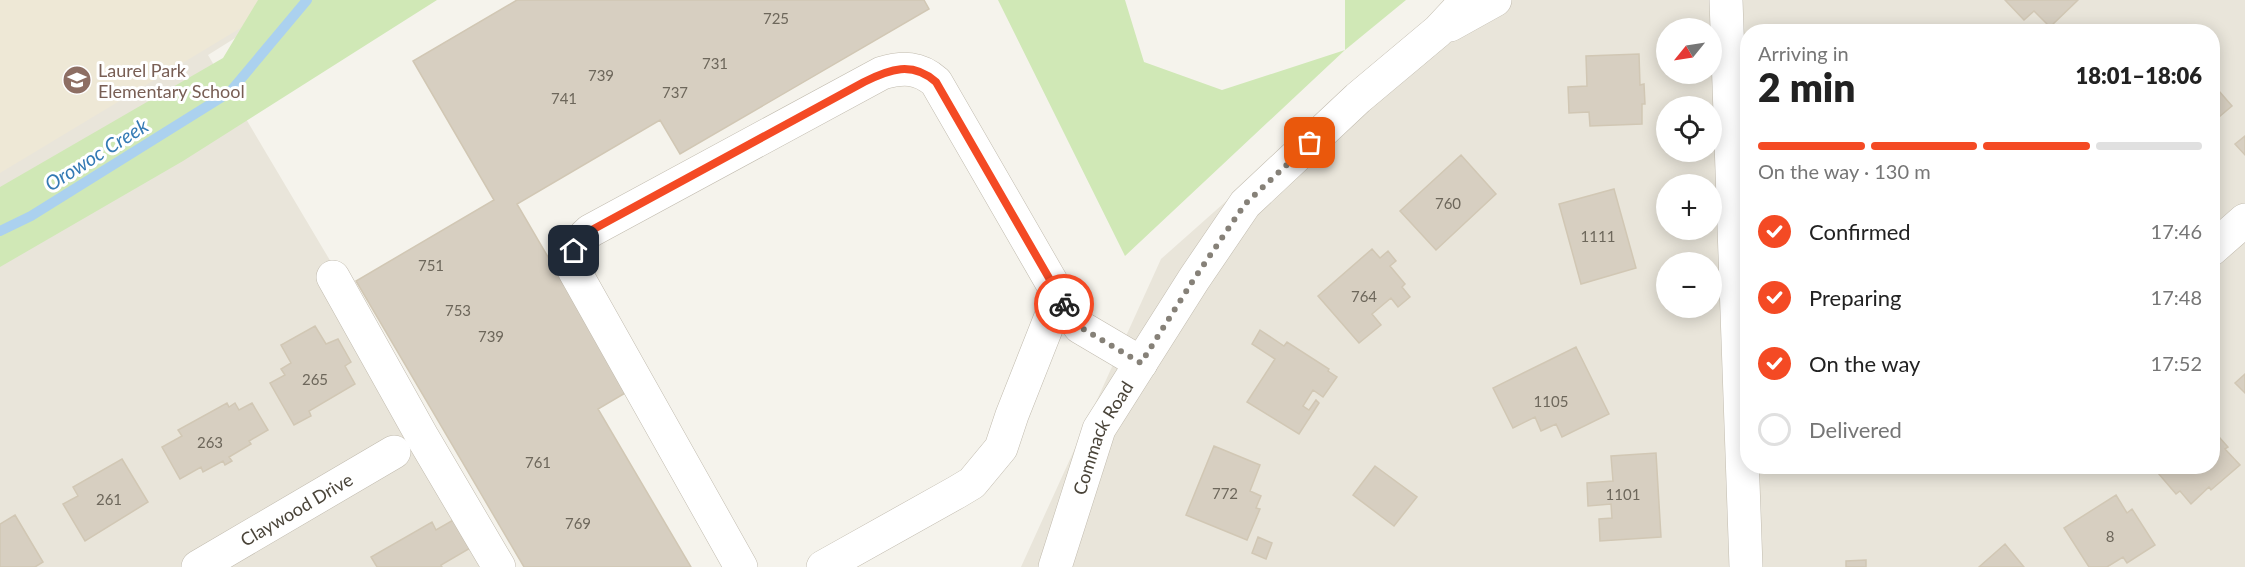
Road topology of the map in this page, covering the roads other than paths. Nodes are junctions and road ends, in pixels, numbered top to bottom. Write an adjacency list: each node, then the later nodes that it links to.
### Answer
1 (1467, 0): 4 (street, Commack Road)
2 (1495, 0): 4 (street, Commack Road)
3 (1726, 0): 9 (street)
4 (1438, 31): 10 (street, Commack Road)
5 (2245, 220): 6 (street)
6 (2220, 242)
7 (333, 277): 14 (street)
8 (1059, 296): 10 (street); 15 (street); 16 (street)
9 (1740, 322)
10 (1141, 363): 17 (street, Commack Road)
11 (394, 452): 13 (street, Claywood Drive)
12 (1745, 474): 18 (street)
13 (198, 567)
14 (499, 567)
15 (741, 567)
16 (823, 567)
17 (1055, 567)
18 (1746, 567)

